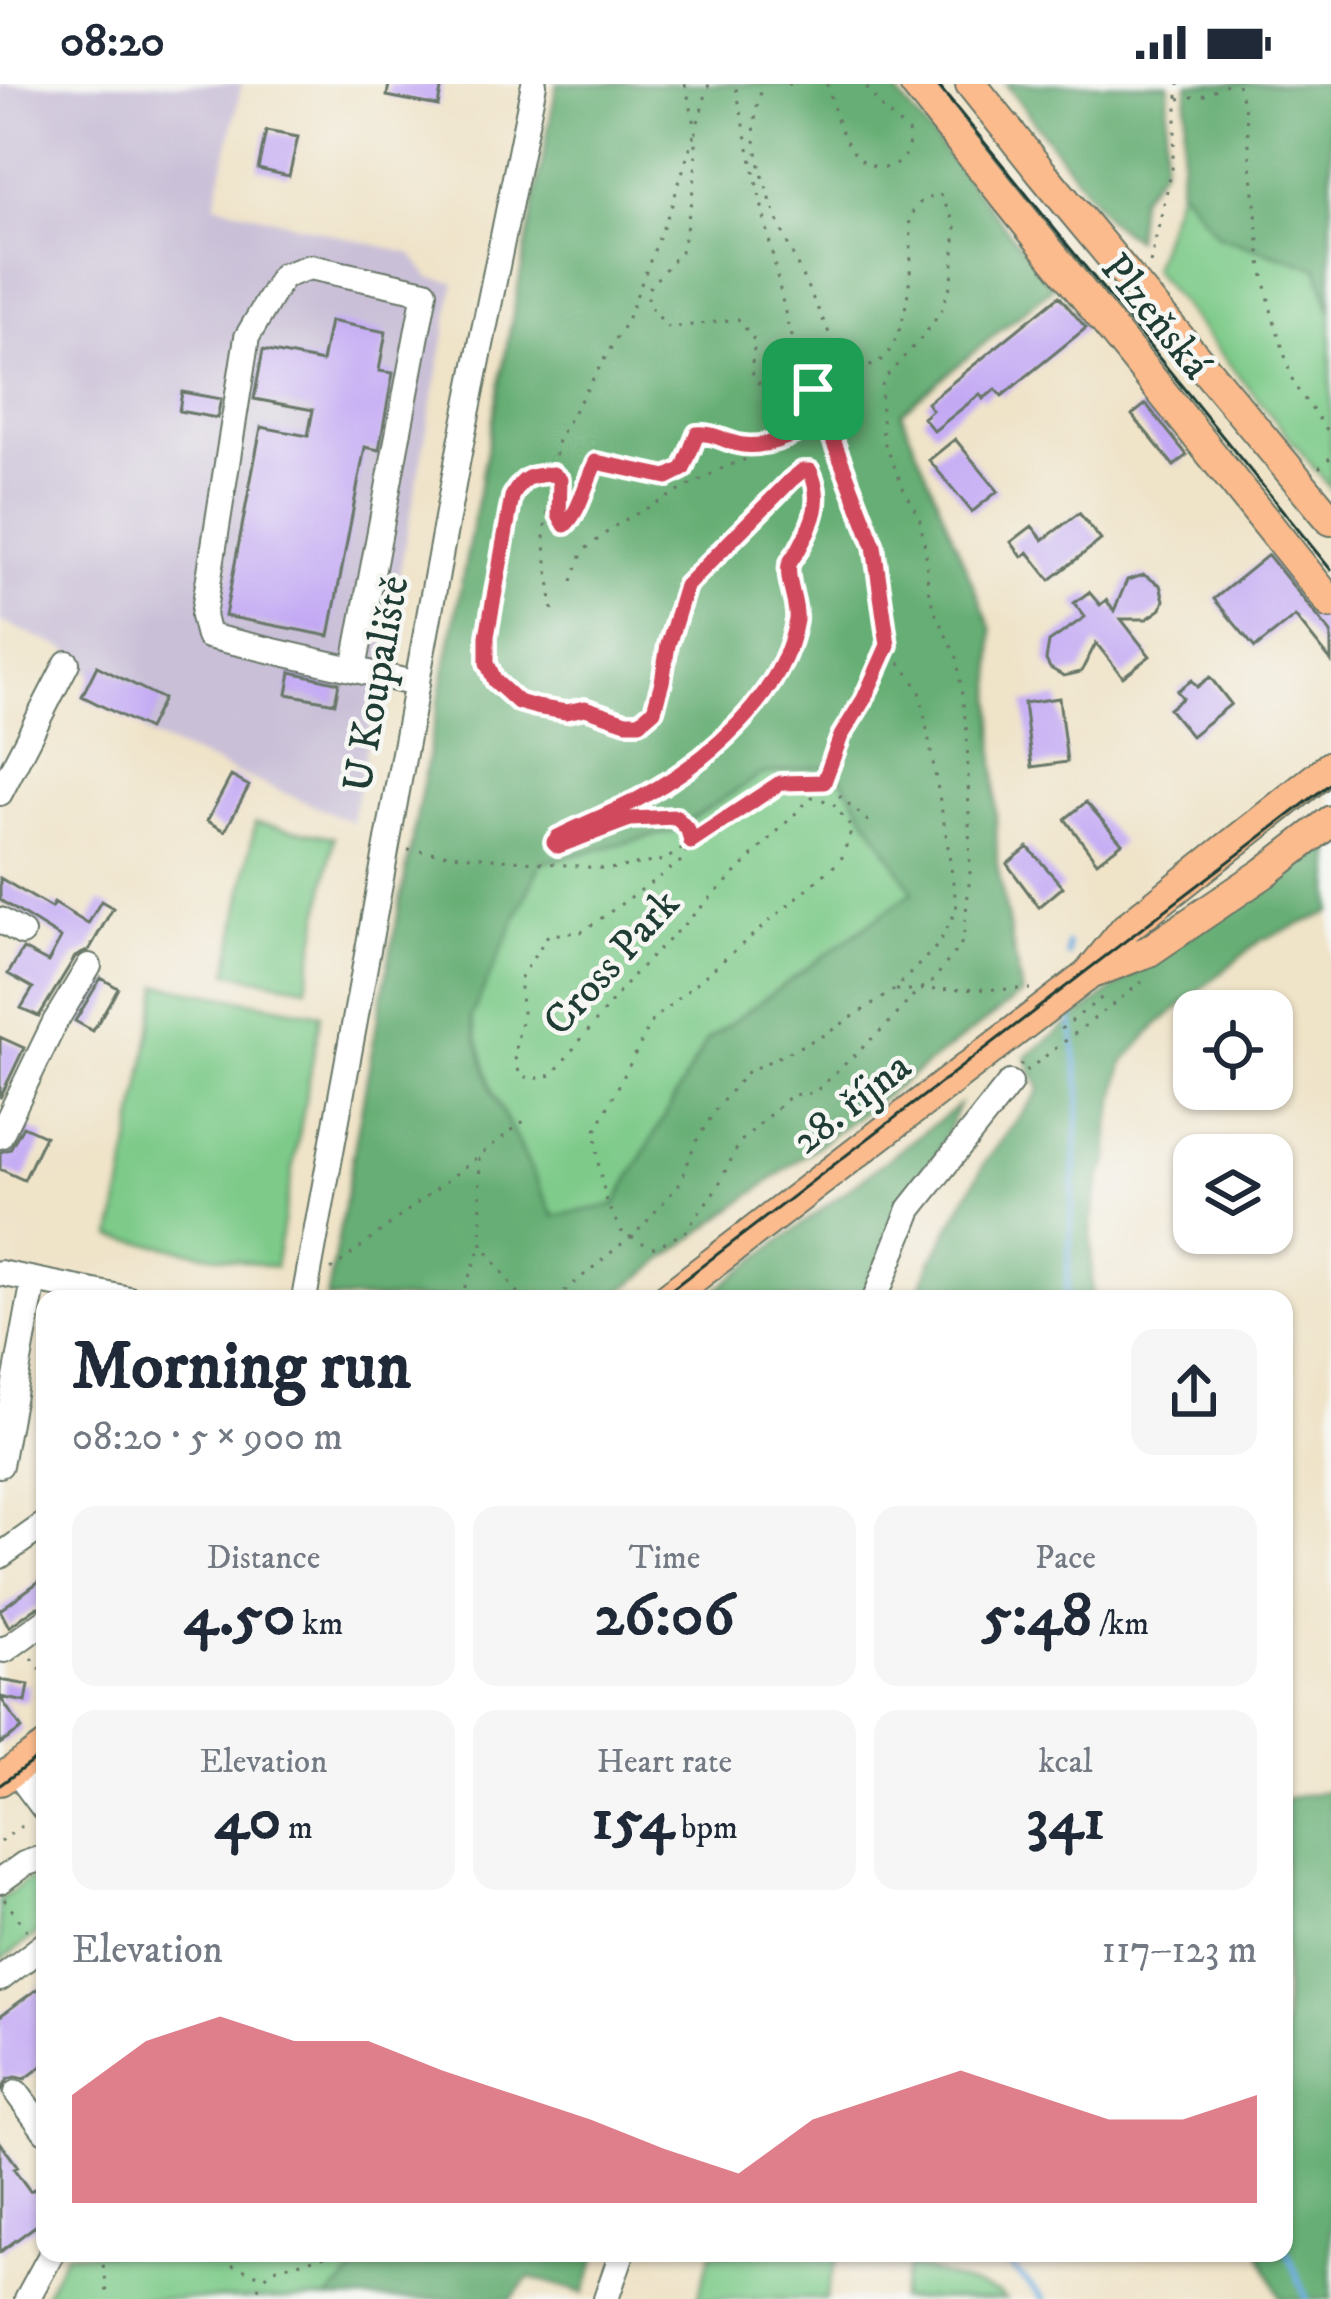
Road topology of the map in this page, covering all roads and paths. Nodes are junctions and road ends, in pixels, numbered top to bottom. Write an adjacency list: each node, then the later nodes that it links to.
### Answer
1 (534, 84): 30 (street, U Koupaliště)
2 (685, 84): 16 (path)
3 (710, 84): 16 (path)
4 (734, 84): 18 (path)
5 (764, 84): 41 (path)
6 (788, 84): 7 (path)
7 (796, 84)
8 (826, 84): 9 (path)
9 (863, 84)
10 (915, 84): 25 (main road, Plzeňská)
11 (971, 84): 23 (main road, Plzeňská)
12 (1179, 84): 15 (path)
13 (1227, 84): 15 (path)
14 (1238, 84): 21 (path)
15 (1177, 100): 17 (path)
16 (696, 128): 18 (path); 22 (path)
17 (1144, 272)
18 (813, 389): 19 (path); 19 (path)
19 (823, 414): 20 (path); 22 (path)
20 (830, 429): 24 (path); 27 (path)
21 (1331, 435)
22 (553, 474): 26 (path); 36 (path, Cross Park)
23 (1331, 520)
24 (572, 580)
25 (1331, 603)
26 (553, 610)
27 (888, 645): 32 (path); 40 (path)
28 (67, 663): 33 (street)
29 (354, 670): 29 (street); 30 (street)
30 (417, 684): 53 (street, U Koupaliště)
31 (1331, 766): 39 (main road, 28. října)
32 (824, 782): 35 (path); 36 (path)
33 (0, 793)
34 (1331, 821): 39 (main road, 28. října)
35 (869, 822)
36 (691, 842): 37 (path); 48 (path, Cross Park)
37 (401, 849)
38 (89, 966): 46 (street)
39 (1088, 975): 42 (main road, 28. října)
40 (894, 990): 41 (path); 48 (path)
41 (918, 990): 42 (path); 48 (path)
42 (1059, 1008): 58 (main road, 28. října)
43 (1083, 1027): 44 (path)
44 (1010, 1083): 59 (street)
45 (529, 1118): 47 (path)
46 (0, 1136)
47 (478, 1156): 49 (path); 54 (path)
48 (632, 1235): 57 (path)
49 (482, 1245): 55 (path); 56 (path)
50 (0, 1274): 51 (street)
51 (34, 1280): 52 (street); 60 (street)
52 (84, 1290)
53 (306, 1290)
54 (310, 1290)
55 (464, 1290)
56 (515, 1290)
57 (566, 1290)
58 (678, 1290)
59 (878, 1290)
60 (0, 1465)
61 (36, 1530): 62 (street)
62 (0, 1556)
63 (36, 1627): 64 (street)
64 (0, 1649)
65 (36, 1755): 66 (main road)
66 (8, 1775): 67 (street)
67 (36, 1807)
68 (36, 1816): 69 (path)
69 (0, 1841)
70 (36, 1860): 71 (street)
71 (2, 1890): 72 (path)
72 (36, 1937)
73 (36, 1942): 74 (street)
74 (0, 1979)
75 (47, 2262): 81 (street)
76 (103, 2262): 82 (path)
77 (223, 2262): 80 (path)
78 (301, 2262): 80 (path)
79 (619, 2262): 84 (street)
80 (264, 2277): 83 (path)
81 (27, 2299)
82 (105, 2299)
83 (252, 2299)
84 (606, 2299)

